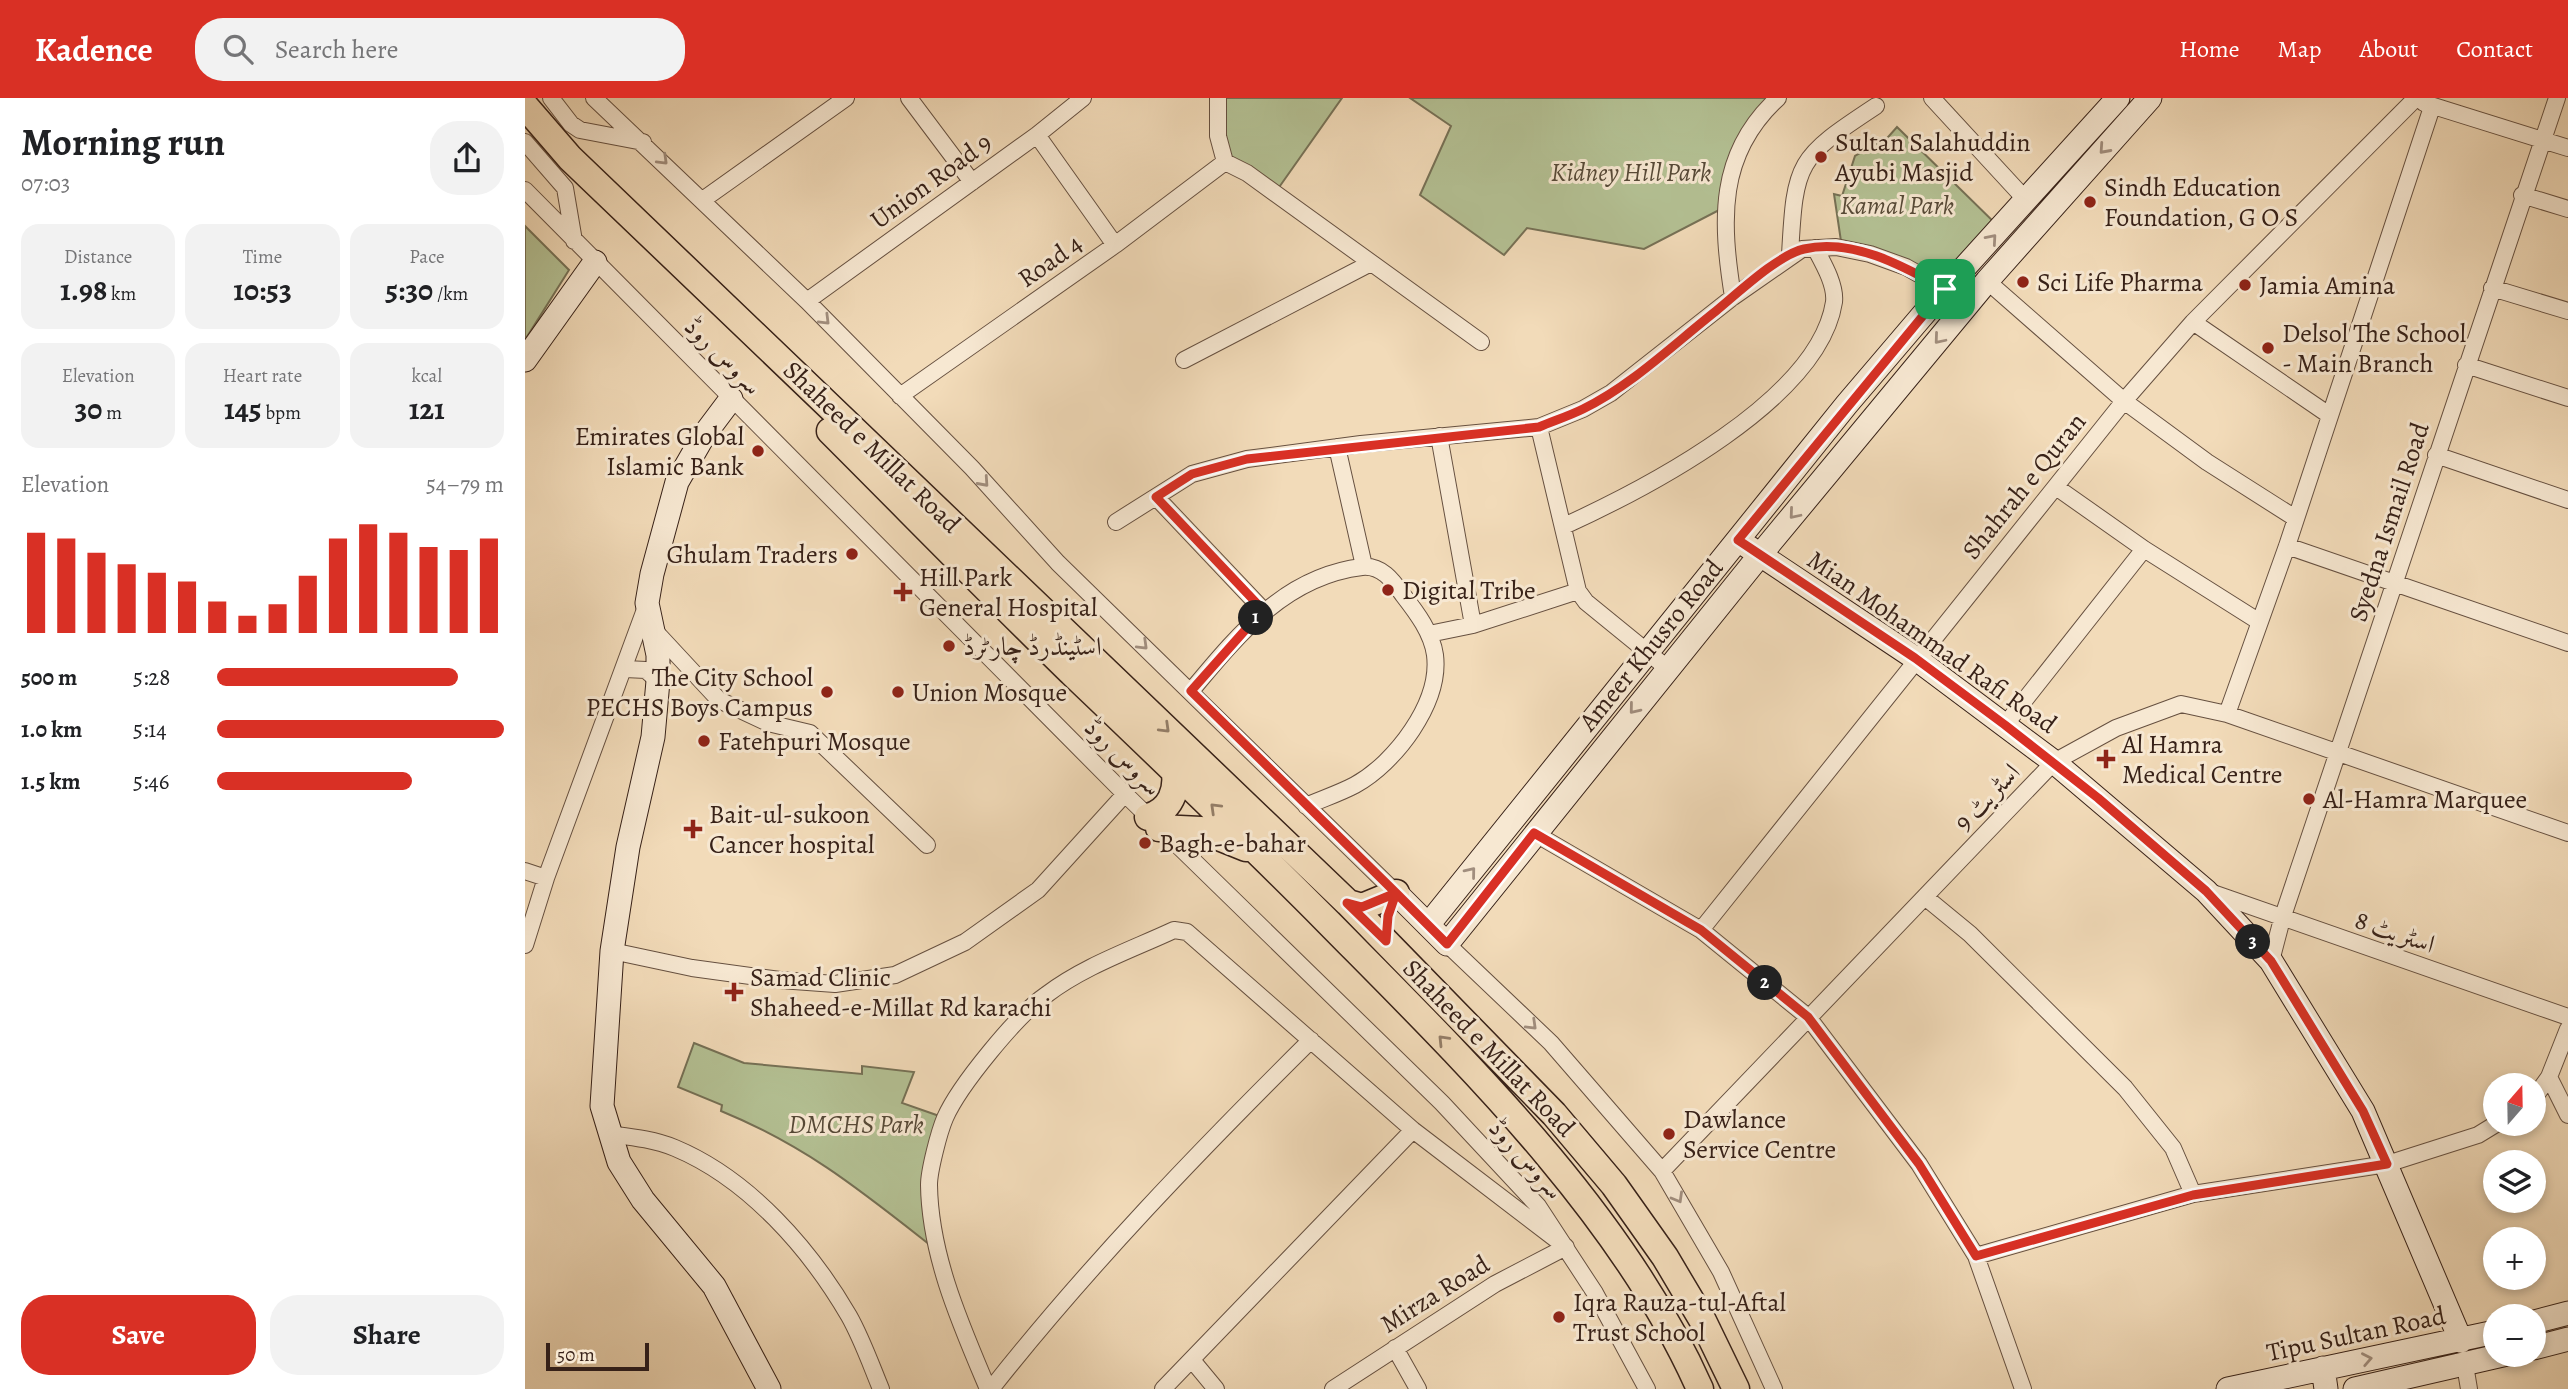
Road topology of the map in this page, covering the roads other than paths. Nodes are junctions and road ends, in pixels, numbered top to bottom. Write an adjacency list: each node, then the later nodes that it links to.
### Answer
1 (551, 98): 19 (street)
2 (846, 98): 26 (street)
3 (909, 98): 23 (street)
4 (1083, 98): 17 (street, Union Road 9)
5 (1218, 98): 22 (street)
6 (1778, 98): 38 (street)
7 (1932, 98): 27 (street)
8 (2118, 98): 27 (main road, Ameer Khusro Road)
9 (2150, 98): 35 (main road, Ameer Khusro Road, one-way to 35)
10 (2415, 98): 15 (street); 41 (street, Shahrah e Quran)
11 (2557, 98): 20 (street, Syedna Ismail Road)
12 (597, 99): 19 (street)
13 (525, 106): 98 (main road, Shaheed e Millat Road, one-way to 98)
14 (1876, 106): 32 (street)
15 (2432, 107): 20 (street); 50 (street)
16 (525, 128): 85 (main road, Shaheed e Millat Road)
17 (1037, 135): 23 (street, Union Road 9); 30 (street)
18 (525, 142): 29 (street)
19 (643, 142): 26 (street, one-way to 26)
20 (2541, 142): 21 (street); 25 (street, Syedna Ismail Road)
21 (2568, 148)
22 (1225, 162): 30 (street, Road 4); 34 (street)
23 (972, 182): 39 (street, Union Road 9)
24 (525, 190): 29 (street, سروس روڈ)
25 (2522, 195): 28 (street); 36 (street, Syedna Ismail Road)
26 (704, 200): 39 (street)
27 (2026, 200): 37 (main road, Ameer Khusro Road, one-way to 27)
28 (2568, 209)
29 (574, 241): 33 (street, سروس روڈ)
30 (1115, 245): 47 (street, Road 4)
31 (1815, 248): 32 (street); 37 (street); 60 (street)
32 (1790, 255): 38 (street)
33 (594, 262): 43 (main road); 48 (street, سروس روڈ)
34 (1369, 264): 42 (street); 44 (street)
35 (1987, 281): 49 (street); 64 (main road, Ameer Khusro Road, one-way to 64)
36 (2492, 288): 40 (street); 45 (street, Syedna Ismail Road)
37 (1945, 289): 61 (main road, Ameer Khusro Road)
38 (1733, 297): 51 (street)
39 (807, 302): 47 (street, one-way to 47)
40 (2568, 311)
41 (2193, 322): 49 (street, Shahrah e Quran); 50 (street)
42 (1482, 342)
43 (525, 360)
44 (1184, 360)
45 (2466, 365): 46 (street); 54 (street, Syedna Ismail Road)
46 (2567, 395)
47 (900, 396): 80 (street, one-way to 80)
48 (731, 399): 68 (main road); 86 (street, سروس روڈ)
49 (2124, 401): 55 (street, Shahrah e Quran); 58 (street)
50 (2329, 415): 58 (street)
51 (1539, 427): 52 (street); 60 (street)
52 (1439, 436): 53 (street); 71 (street)
53 (1337, 447): 56 (street); 65 (street)
54 (2436, 455): 57 (street); 66 (street, Syedna Ismail Road)
55 (2056, 486): 63 (street); 76 (street, Shahrah e Quran)
56 (1156, 497): 59 (street); 69 (street)
57 (2568, 500)
58 (2295, 518): 62 (street)
59 (1117, 522)
60 (1564, 526): 67 (street)
61 (1738, 540): 64 (main road, Mian Mohammad Rafi Road); 75 (main road, Ameer Khusro Road)
62 (2287, 546): 66 (street); 70 (street)
63 (2144, 549): 70 (street); 82 (street)
64 (1759, 555): 76 (main road, Mian Mohammad Rafi Road); 77 (main road, Ameer Khusro Road)
65 (1364, 566): 69 (street); 73 (street)
66 (2395, 586): 74 (street); 83 (street, Syedna Ismail Road)
67 (1578, 591): 71 (street); 75 (street)
68 (647, 603): 72 (main road); 78 (street)
69 (1263, 610): 80 (street)
70 (2258, 621): 81 (street)
71 (1473, 625): 73 (street)
72 (652, 628): 79 (main road); 91 (street)
73 (1429, 634): 87 (street)
74 (2568, 643)
75 (1647, 653): 77 (street); 100 (main road, Ameer Khusro Road, one-way to 75)
76 (1915, 658): 82 (main road, Mian Mohammad Rafi Road); 101 (street, Shahrah e Quran)
77 (1667, 668): 89 (main road, Ameer Khusro Road, one-way to 89)
78 (625, 669): 79 (street); 94 (street)
79 (658, 681): 105 (main road)
80 (1191, 691): 87 (street)
81 (2227, 715): 83 (street, اسٹریٹ 9); 84 (street, اسٹریٹ 9)
82 (2005, 725): 84 (main road, Mian Mohammad Rafi Road)
83 (2338, 753): 90 (street, اسٹریٹ 9); 99 (street, Syedna Ismail Road)
84 (2054, 762): 95 (main road, Mian Mohammad Rafi Road); 97 (street, اسٹریٹ 9)
85 (1174, 768): 88 (main road); 92 (main road, Shaheed e Millat Road, one-way to 85)
86 (1125, 794): 88 (street, سروس روڈ); 105 (street)
87 (1306, 806): 96 (street)
88 (1154, 822): 92 (main road); 121 (street, سروس روڈ)
89 (1534, 833): 101 (street); 103 (main road, Ameer Khusro Road)
90 (2568, 834)
91 (927, 845)
92 (1263, 857): 133 (main road, Shaheed e Millat Road, one-way to 92)
93 (525, 871): 94 (street)
94 (546, 878): 104 (street)
95 (2206, 891): 99 (street, اسٹریٹ 8); 106 (main road, Mian Mohammad Rafi Road)
96 (1396, 893): 98 (main road); 100 (main road); 102 (main road)
97 (1925, 897): 108 (street, اسٹریٹ 9); 120 (street)
98 (1347, 903): 102 (main road, Shaheed e Millat Road)
99 (2282, 919): 106 (street, Syedna Ismail Road); 109 (street, اسٹریٹ 8)
100 (1428, 925): 103 (main road)
101 (1701, 930): 108 (street)
102 (1386, 941): 107 (main road, Shaheed e Millat Road)
103 (1447, 944): 119 (street, one-way to 119)
104 (525, 945)
105 (612, 951): 117 (main road)
106 (2271, 961): 118 (main road, Mian Mohammad Rafi Road)
107 (1459, 1015): 133 (main road); 145 (main road, Shaheed e Millat Road)
108 (1808, 1017): 119 (street, اسٹریٹ 9); 122 (street)
109 (2568, 1017)
110 (2568, 1029): 112 (street)
111 (1311, 1040): 115 (street); 137 (street); 137 (street)
112 (2549, 1077): 113 (street); 114 (street)
113 (2546, 1081)
114 (2568, 1115)
115 (1413, 1130): 121 (street); 130 (street)
116 (2483, 1132): 118 (street)
117 (608, 1134): 135 (main road); 136 (street)
118 (2387, 1164): 120 (street); 127 (main road, Mian Mohammad Rafi Road)
119 (1662, 1171): 146 (street, one-way to 146)
120 (2193, 1195): 122 (street)
121 (1566, 1247): 129 (street, Mirza Road); 142 (street, سروس روڈ)
122 (1976, 1256): 147 (street)
123 (2568, 1313): 124 (main road)
124 (2546, 1319)
125 (2483, 1335): 127 (main road, Tipu Sultan Road)
126 (2568, 1339): 128 (main road)
127 (2461, 1341): 134 (main road, Tipu Sultan Road, one-way to 127)
128 (2546, 1345)
129 (1395, 1348): 140 (street, Mirza Road); 141 (street)
130 (1192, 1360): 138 (street); 139 (street)
131 (2483, 1360): 132 (main road, Tipu Sultan Road)
132 (2465, 1365): 149 (main road, Tipu Sultan Road); 150 (street)
133 (1705, 1371): 143 (main road); 144 (main road)
134 (2325, 1378): 148 (main road, Tipu Sultan Road)
135 (769, 1389)
136 (881, 1389)
137 (989, 1389)
138 (1163, 1389)
139 (1216, 1389)
140 (1333, 1389)
141 (1418, 1389)
142 (1647, 1389)
143 (1711, 1389)
144 (1727, 1389)
145 (1736, 1389)
146 (1774, 1389)
147 (2023, 1389)
148 (2228, 1389)
149 (2355, 1389)
150 (2469, 1389)

